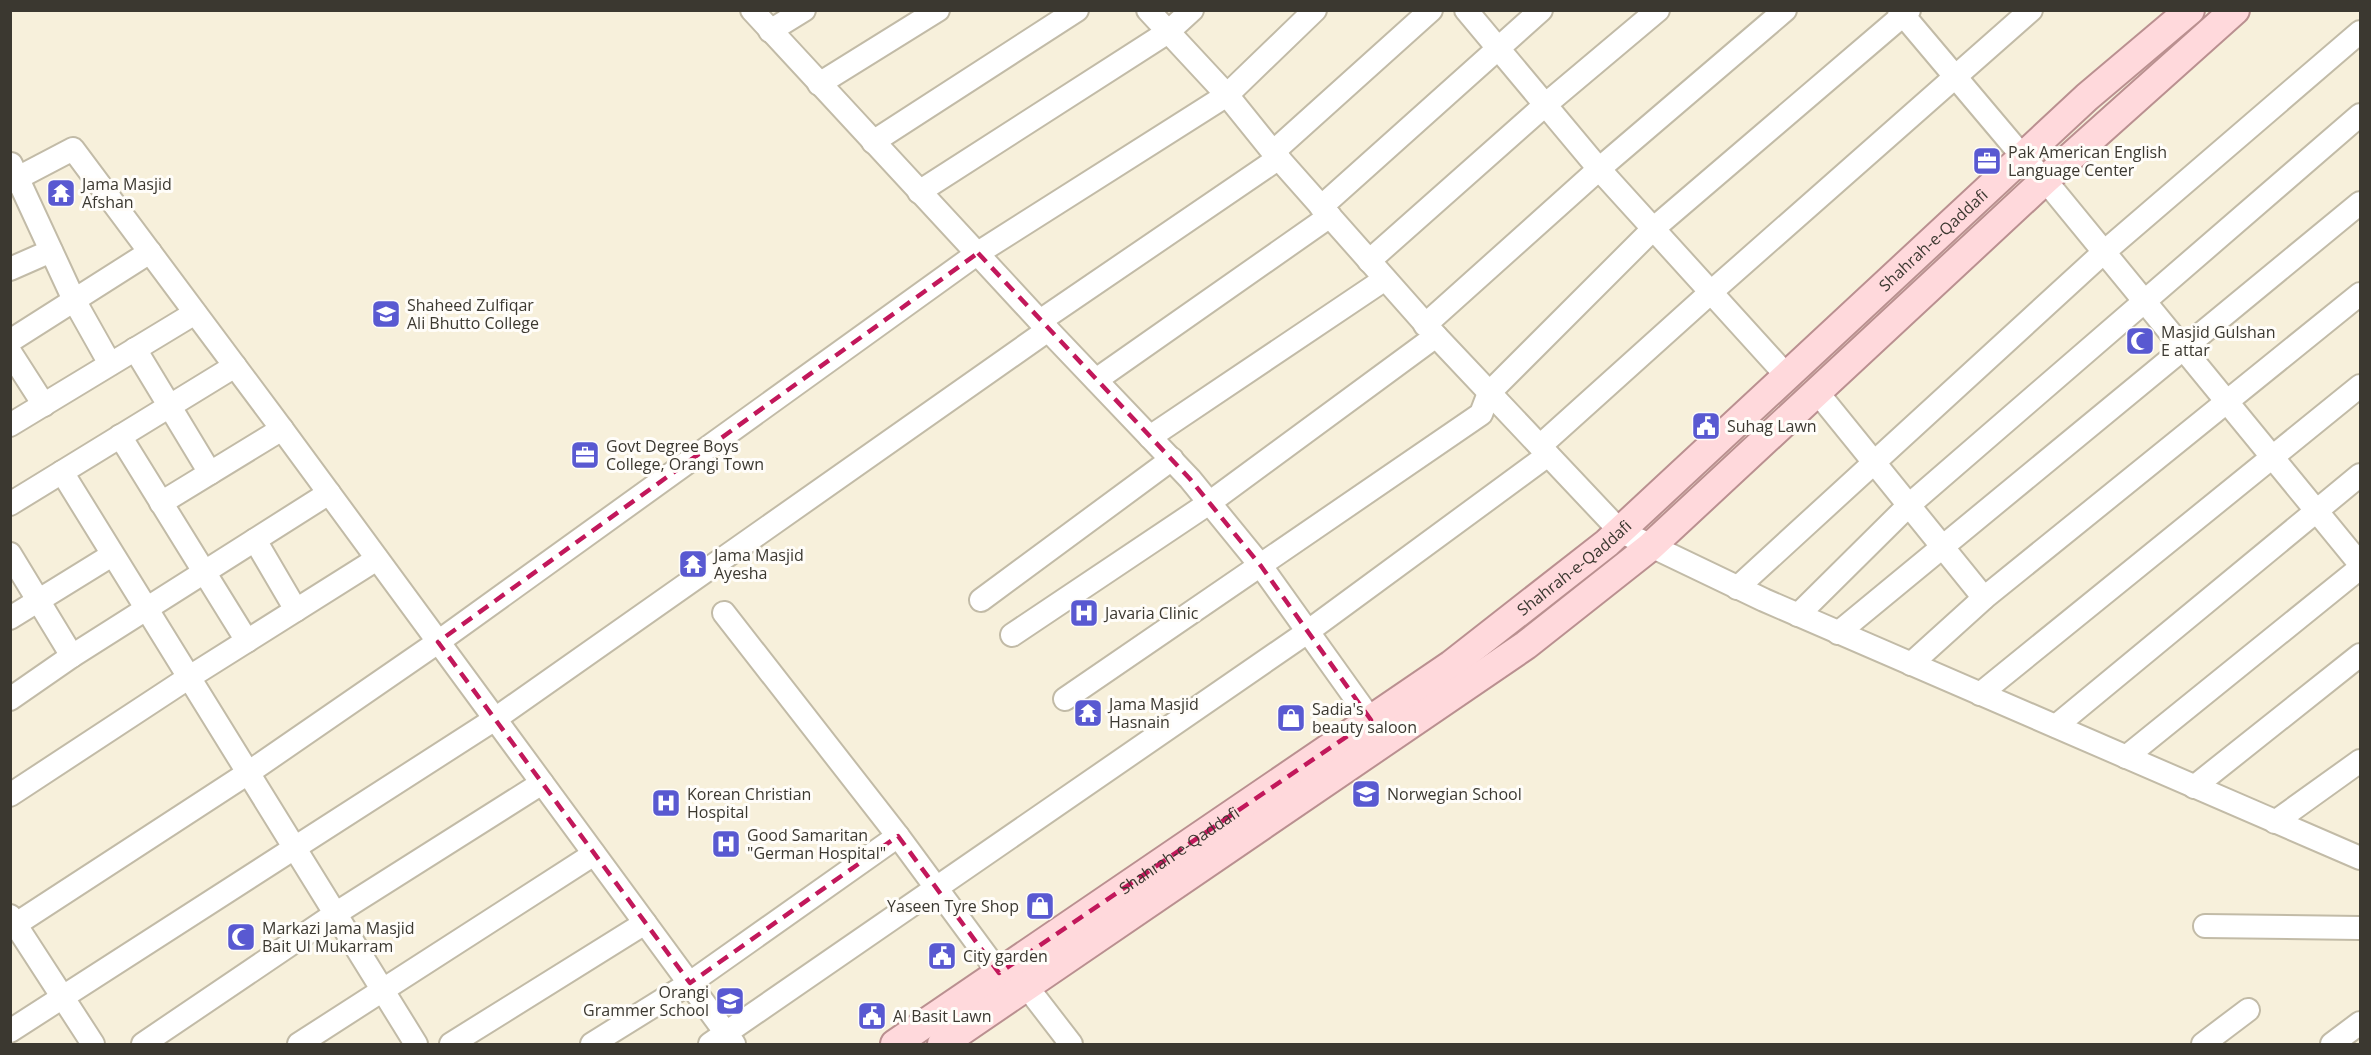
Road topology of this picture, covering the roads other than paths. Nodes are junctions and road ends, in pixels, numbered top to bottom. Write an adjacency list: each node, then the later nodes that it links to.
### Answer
1 (752, 10): 17 (street)
2 (804, 10): 17 (street)
3 (938, 10): 22 (street)
4 (1077, 10): 26 (street)
5 (1148, 10): 18 (street)
6 (1192, 10): 18 (street)
7 (1315, 10): 23 (street)
8 (1431, 10): 27 (street)
9 (1466, 10): 20 (street)
10 (1541, 10): 20 (street)
11 (1658, 10): 24 (street)
12 (1785, 10): 29 (street)
13 (2031, 10): 21 (street)
14 (2190, 10): 28 (main road, Shahrah-e-Qaddafi)
15 (2235, 10): 31 (main road, Shahrah-e-Qaddafi)
16 (1904, 12): 21 (street); 35 (street)
17 (770, 31): 22 (street)
18 (1168, 32): 23 (street); 32 (street)
19 (2361, 32): 38 (street)
20 (1498, 46): 24 (street); 34 (street)
21 (1955, 78): 28 (street); 43 (street)
22 (819, 84): 26 (street)
23 (1227, 95): 27 (street); 39 (street)
24 (1545, 105): 29 (street); 40 (street)
25 (2361, 115): 46 (street)
26 (873, 142): 32 (street)
27 (1276, 155): 34 (street); 48 (street)
28 (2023, 157): 31 (street); 56 (main road, Shahrah-e-Qaddafi)
29 (1599, 169): 35 (street); 49 (street)
30 (13, 175): 36 (street); 37 (street)
31 (2045, 180): 38 (street); 59 (main road, Shahrah-e-Qaddafi)
32 (919, 192): 39 (street)
33 (2361, 203): 51 (street)
34 (1326, 212): 40 (street); 57 (street)
35 (1653, 229): 43 (street); 60 (street)
36 (51, 251): 41 (street); 45 (street)
37 (150, 252): 45 (street); 47 (street)
38 (2104, 252): 46 (street); 71 (street)
39 (978, 253): 48 (street); 104 (street)
40 (1369, 261): 42 (street)
41 (10, 269)
42 (1385, 279): 49 (street); 67 (street)
43 (1710, 293): 56 (street); 68 (street)
44 (2361, 294): 61 (street)
45 (74, 300): 50 (street); 54 (street)
46 (2144, 300): 51 (street); 79 (street)
47 (195, 313): 52 (street); 55 (street)
48 (1044, 326): 57 (street); 112 (street)
49 (1430, 331): 60 (street); 77 (street)
50 (10, 341)
51 (2183, 348): 61 (street); 83 (street)
52 (135, 349): 54 (street); 63 (street)
53 (10, 352): 62 (street)
54 (110, 364): 62 (street)
55 (235, 366): 63 (street); 65 (street)
56 (1787, 375): 81 (main road, Shahrah-e-Qaddafi)
57 (1096, 380): 67 (street)
58 (2361, 386): 69 (street)
59 (1817, 392): 71 (street); 84 (main road, Shahrah-e-Qaddafi)
60 (1489, 393): 68 (street); 88 (street)
61 (2227, 402): 69 (street); 92 (street)
62 (44, 405): 64 (street)
63 (169, 406): 66 (street); 73 (street)
64 (10, 425)
65 (282, 429): 73 (street); 75 (street)
66 (120, 436): 72 (street); 76 (street)
67 (1150, 436): 70 (street)
68 (1544, 451): 81 (street); 100 (street)
69 (2272, 456): 80 (street); 109 (street)
70 (1172, 459): 77 (street); 94 (street)
71 (1874, 462): 79 (street); 91 (street)
72 (62, 472): 78 (street); 86 (street)
73 (210, 473): 76 (street)
74 (2361, 475): 80 (street)
75 (329, 493): 82 (street); 87 (street)
76 (161, 502): 90 (street)
77 (1209, 503): 88 (street); 102 (street)
78 (10, 504)
79 (1909, 505): 83 (street); 98 (street)
80 (2317, 511): 89 (street); 114 (street)
81 (1620, 531): 84 (street); 113 (main road, Shahrah-e-Qaddafi)
82 (255, 540): 90 (street); 96 (street)
83 (1942, 546): 92 (street); 101 (street)
84 (1650, 547): 91 (street); 132 (main road, Shahrah-e-Qaddafi)
85 (10, 554): 93 (street)
86 (112, 555): 93 (street); 95 (street)
87 (377, 559): 96 (street); 104 (street)
88 (1261, 566): 100 (street); 111 (street)
89 (2361, 566): 115 (street)
90 (205, 572): 95 (street); 103 (street)
91 (1737, 588): 98 (street)
92 (1984, 598): 107 (street)
93 (38, 600): 99 (street); 106 (street)
94 (981, 600)
95 (146, 610): 106 (street); 108 (street)
96 (296, 610): 103 (street)
97 (724, 613): 122 (street)
98 (1798, 615): 101 (street)
99 (10, 618)
100 (1309, 631): 113 (street); 126 (street)
101 (1838, 633): 107 (street)
102 (1012, 635)
103 (247, 641): 108 (street)
104 (438, 642): 112 (street); 117 (street)
105 (2361, 655): 119 (street)
106 (72, 656): 110 (street)
107 (1911, 664): 109 (street)
108 (188, 678): 117 (street); 120 (street)
109 (1980, 694): 114 (street)
110 (10, 699)
111 (1065, 699)
112 (495, 719): 118 (street); 123 (street)
113 (1371, 720): 132 (main road, Shahrah-e-Qaddafi)
114 (2056, 726): 115 (street)
115 (2126, 757): 119 (street)
116 (2361, 761): 121 (street)
117 (248, 772): 123 (street); 128 (street)
118 (542, 783): 124 (street); 127 (street)
119 (2194, 787): 121 (street)
120 (10, 795)
121 (2275, 822): 125 (street)
122 (898, 836): 126 (street); 133 (street)
123 (295, 849): 127 (street); 135 (street)
124 (594, 854): 129 (street); 134 (street)
125 (2361, 858)
126 (937, 889): 132 (street); 139 (street)
127 (335, 914): 134 (street); 141 (street)
128 (12, 923): 135 (street)
129 (645, 923): 133 (street); 144 (street)
130 (2205, 926): 131 (street)
131 (2361, 928)
132 (1012, 975): 146 (main road, Shahrah-e-Qaddafi); 147 (main road, Shahrah-e-Qaddafi); 148 (street)
133 (690, 983): 139 (street); 145 (street)
134 (382, 990): 142 (street); 143 (street)
135 (62, 996): 138 (street); 140 (street)
136 (2248, 1010): 149 (street)
137 (2361, 1023): 150 (street)
138 (10, 1031)
139 (723, 1041)
140 (93, 1044)
141 (143, 1044)
142 (299, 1044)
143 (416, 1044)
144 (451, 1044)
145 (592, 1044)
146 (895, 1044)
147 (942, 1044)
148 (1071, 1044)
149 (2203, 1044)
150 (2332, 1044)

